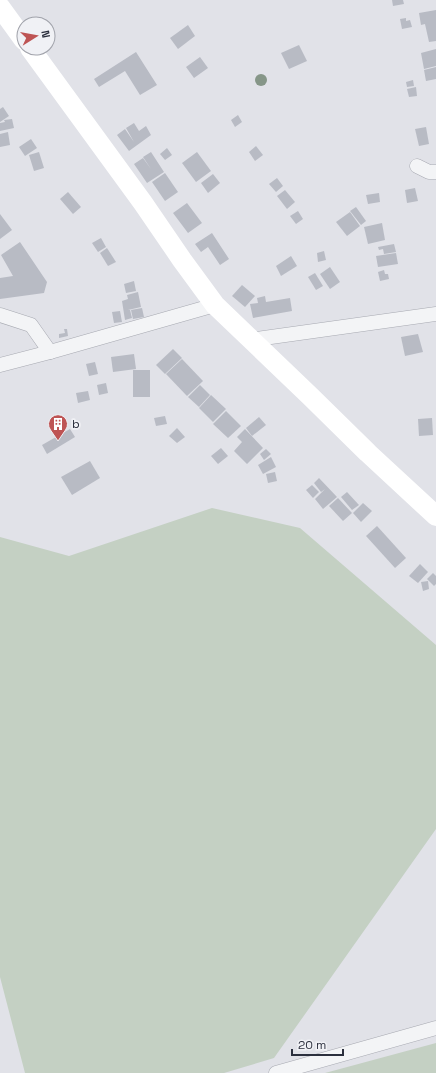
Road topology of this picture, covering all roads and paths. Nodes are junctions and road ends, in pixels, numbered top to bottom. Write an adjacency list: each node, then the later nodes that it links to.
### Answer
1 (8, 0): 2 (street)
2 (0, 7): 3 (street)
3 (16, 29)
4 (36, 56): 7 (street)
5 (416, 166): 6 (street)
6 (436, 172)
7 (215, 305): 10 (street); 11 (street)
8 (436, 314): 10 (street)
9 (0, 315): 11 (street)
10 (250, 340): 13 (street)
11 (50, 352): 12 (street)
12 (0, 365)
13 (436, 516)
14 (436, 1028): 15 (street)
15 (276, 1073)

